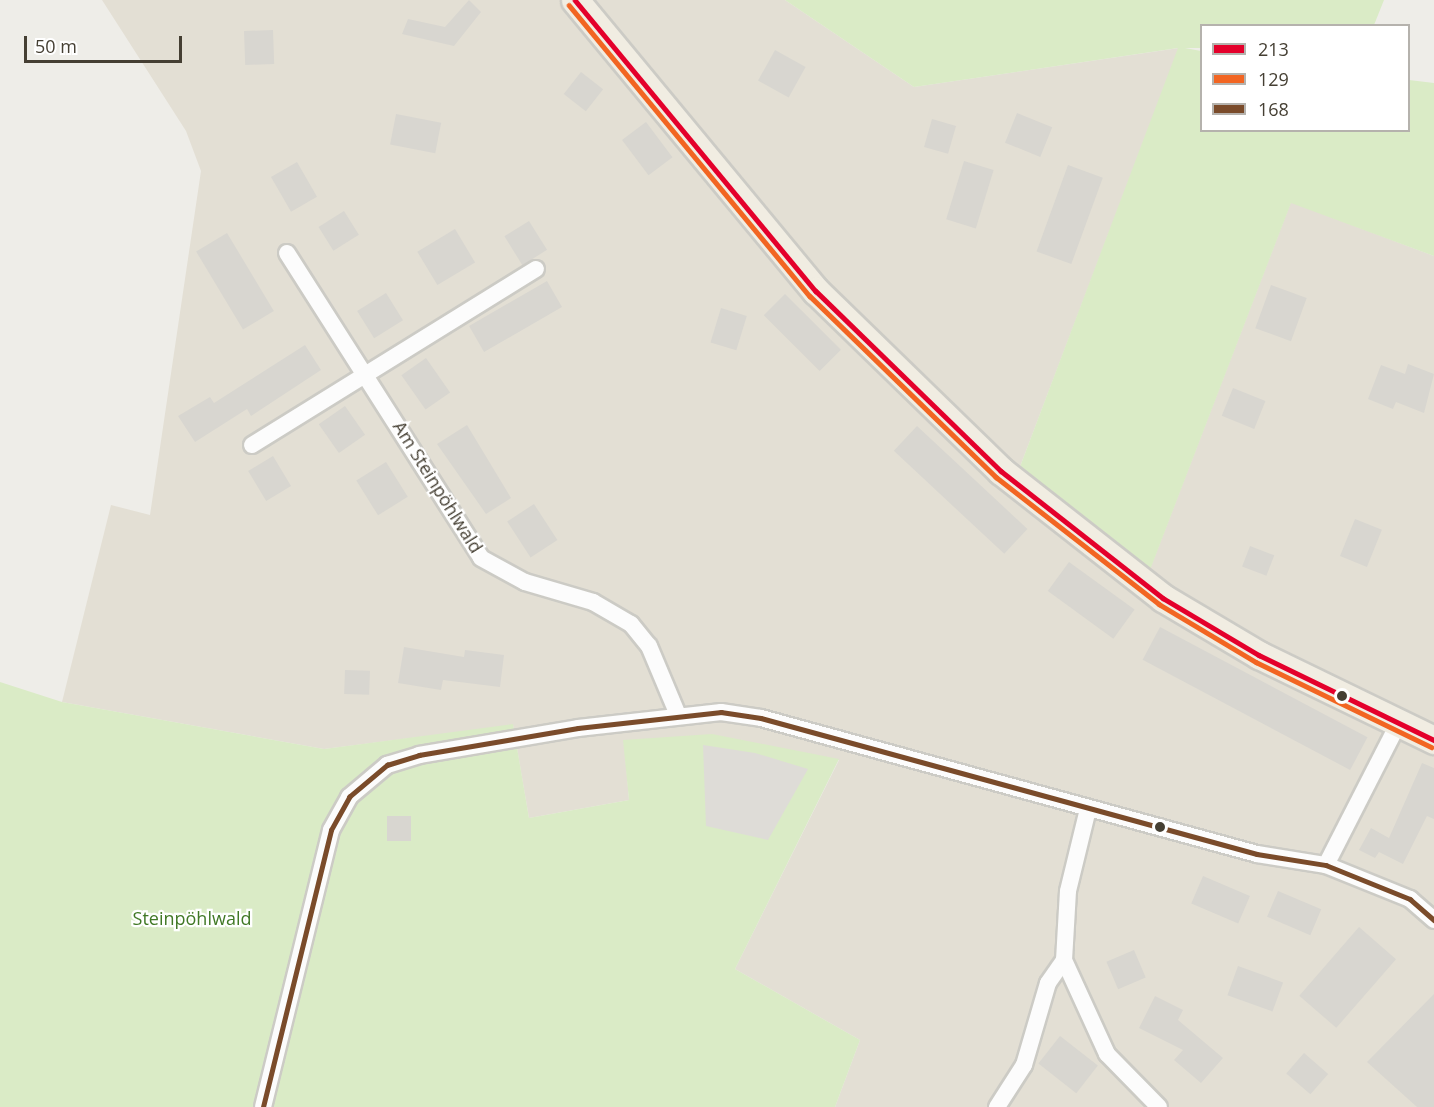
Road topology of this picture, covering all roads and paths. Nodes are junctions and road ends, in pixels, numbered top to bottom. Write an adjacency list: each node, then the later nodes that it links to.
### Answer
1 (575, 0): 7 (main road)
2 (287, 253): 4 (street, Am Steinpöhlwald)
3 (536, 269): 4 (street)
4 (367, 374): 5 (street); 6 (street, Am Steinpöhlwald)
5 (252, 445)
6 (678, 715): 9 (street); 13 (street)
7 (1398, 724): 8 (main road); 10 (street)
8 (1434, 740)
9 (1088, 809): 10 (street); 12 (street)
10 (1326, 865): 11 (street)
11 (1434, 920)
12 (1064, 960): 14 (street); 15 (street)
13 (263, 1107)
14 (997, 1107)
15 (1159, 1107)

